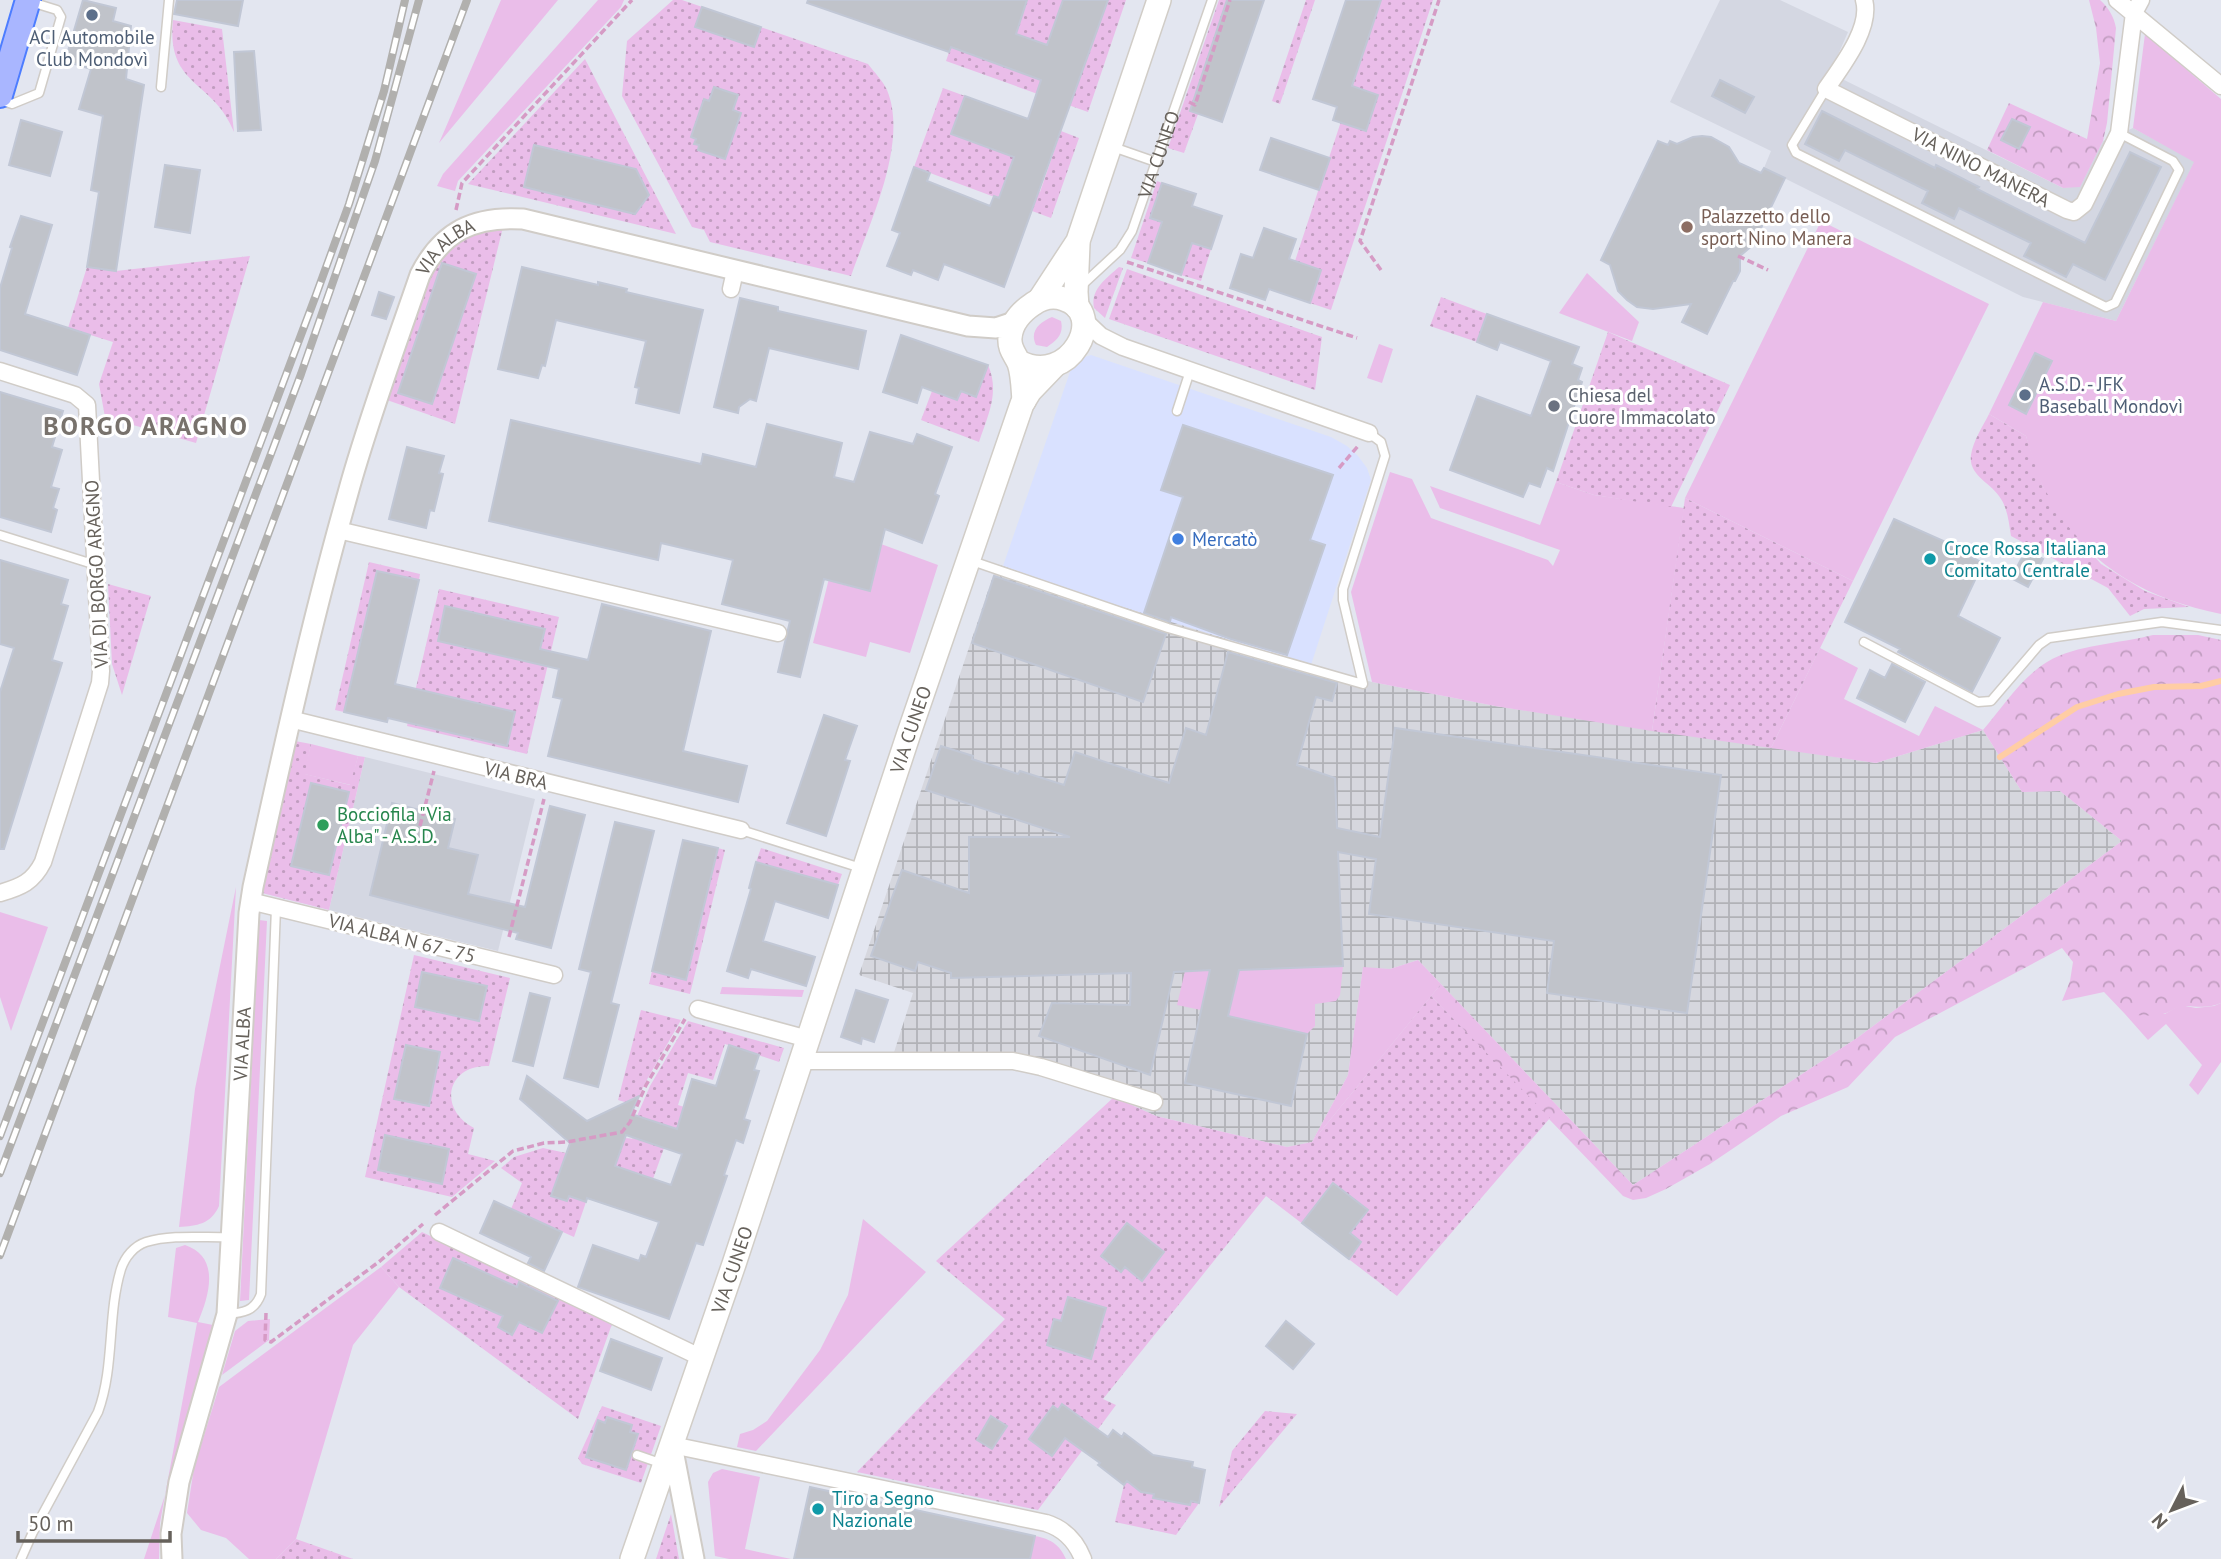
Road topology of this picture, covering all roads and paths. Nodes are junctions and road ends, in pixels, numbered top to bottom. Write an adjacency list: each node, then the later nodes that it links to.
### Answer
1 (28, 0): 14 (main road); 14 (lane)
2 (169, 0): 12 (lane)
3 (632, 0): 19 (path)
4 (1159, 0): 17 (main road)
5 (1212, 0): 18 (lane, VIA CUNEO)
6 (1230, 0): 15 (path)
7 (1439, 0): 23 (path)
8 (1864, 0): 13 (street)
9 (2117, 0): 10 (street)
10 (2138, 7): 11 (street); 16 (street, VIA NINO MANERA)
11 (2221, 86)
12 (161, 87)
13 (1826, 89): 16 (street, VIA NINO MANERA); 16 (lane)
14 (0, 98)
15 (1192, 104)
16 (2119, 133)
17 (1110, 146): 18 (lane); 20 (main road)
18 (1156, 162): 26 (lane, VIA CUNEO)
19 (450, 235): 28 (street, VIA ALBA); 40 (street, VIA ALBA)
20 (1078, 241): 25 (main road); 26 (main road)
21 (1738, 256): 24 (path)
22 (1127, 262): 29 (path)
23 (1381, 270)
24 (1768, 271)
25 (1040, 299): 26 (main road); 27 (main road)
26 (1079, 306): 30 (main road); 31 (street)
27 (1014, 322): 28 (street, VIA ALBA); 32 (main road, VIA CUNEO)
28 (968, 326): 32 (street, VIA ALBA)
29 (1357, 338)
30 (1077, 347): 31 (street); 33 (main road, VIA CUNEO)
31 (1123, 347): 35 (street)
32 (1015, 358): 33 (main road); 36 (main road, VIA CUNEO)
33 (1054, 366): 36 (main road, VIA CUNEO)
34 (0, 371): 43 (street, VIA DI BORGO ARAGNO)
35 (1190, 371): 37 (lane); 38 (street)
36 (1024, 401): 42 (main road, VIA CUNEO)
37 (1177, 411)
38 (1369, 433): 39 (path); 42 (lane)
39 (1339, 468)
40 (338, 530): 45 (street); 47 (street, VIA ALBA)
41 (0, 535): 43 (lane)
42 (969, 560): 52 (main road, VIA CUNEO)
43 (96, 565): 53 (street, VIA DI BORGO ARAGNO)
44 (2221, 629): 46 (lane)
45 (778, 633)
46 (1864, 642)
47 (290, 719): 49 (street, VIA BRA); 54 (street, VIA ALBA)
48 (433, 774): 50 (path)
49 (548, 783): 51 (street, VIA BRA); 56 (path)
50 (420, 826)
51 (741, 830): 52 (lane)
52 (864, 869): 59 (main road, VIA CUNEO)
53 (0, 893)
54 (250, 901): 55 (street, VIA ALBA N 67 - 75); 64 (street, VIA ALBA)
55 (276, 908): 57 (street, VIA ALBA N 67 - 75); 66 (lane)
56 (509, 937)
57 (554, 975)
58 (698, 1009): 59 (street); 61 (path)
59 (804, 1050): 60 (street); 67 (main road, VIA CUNEO)
60 (1154, 1102)
61 (433, 1216)
62 (423, 1225): 65 (path)
63 (439, 1232): 67 (street)
64 (232, 1237): 66 (street, VIA ALBA); 70 (lane)
65 (266, 1313)
66 (227, 1314): 71 (street, VIA ALBA)
67 (702, 1358): 69 (main road, VIA CUNEO)
68 (637, 1455): 69 (lane)
69 (669, 1455): 72 (main road, VIA CUNEO); 73 (street); 74 (street)
70 (21, 1559)
71 (172, 1559)
72 (632, 1559)
73 (694, 1559)
74 (1083, 1559)

